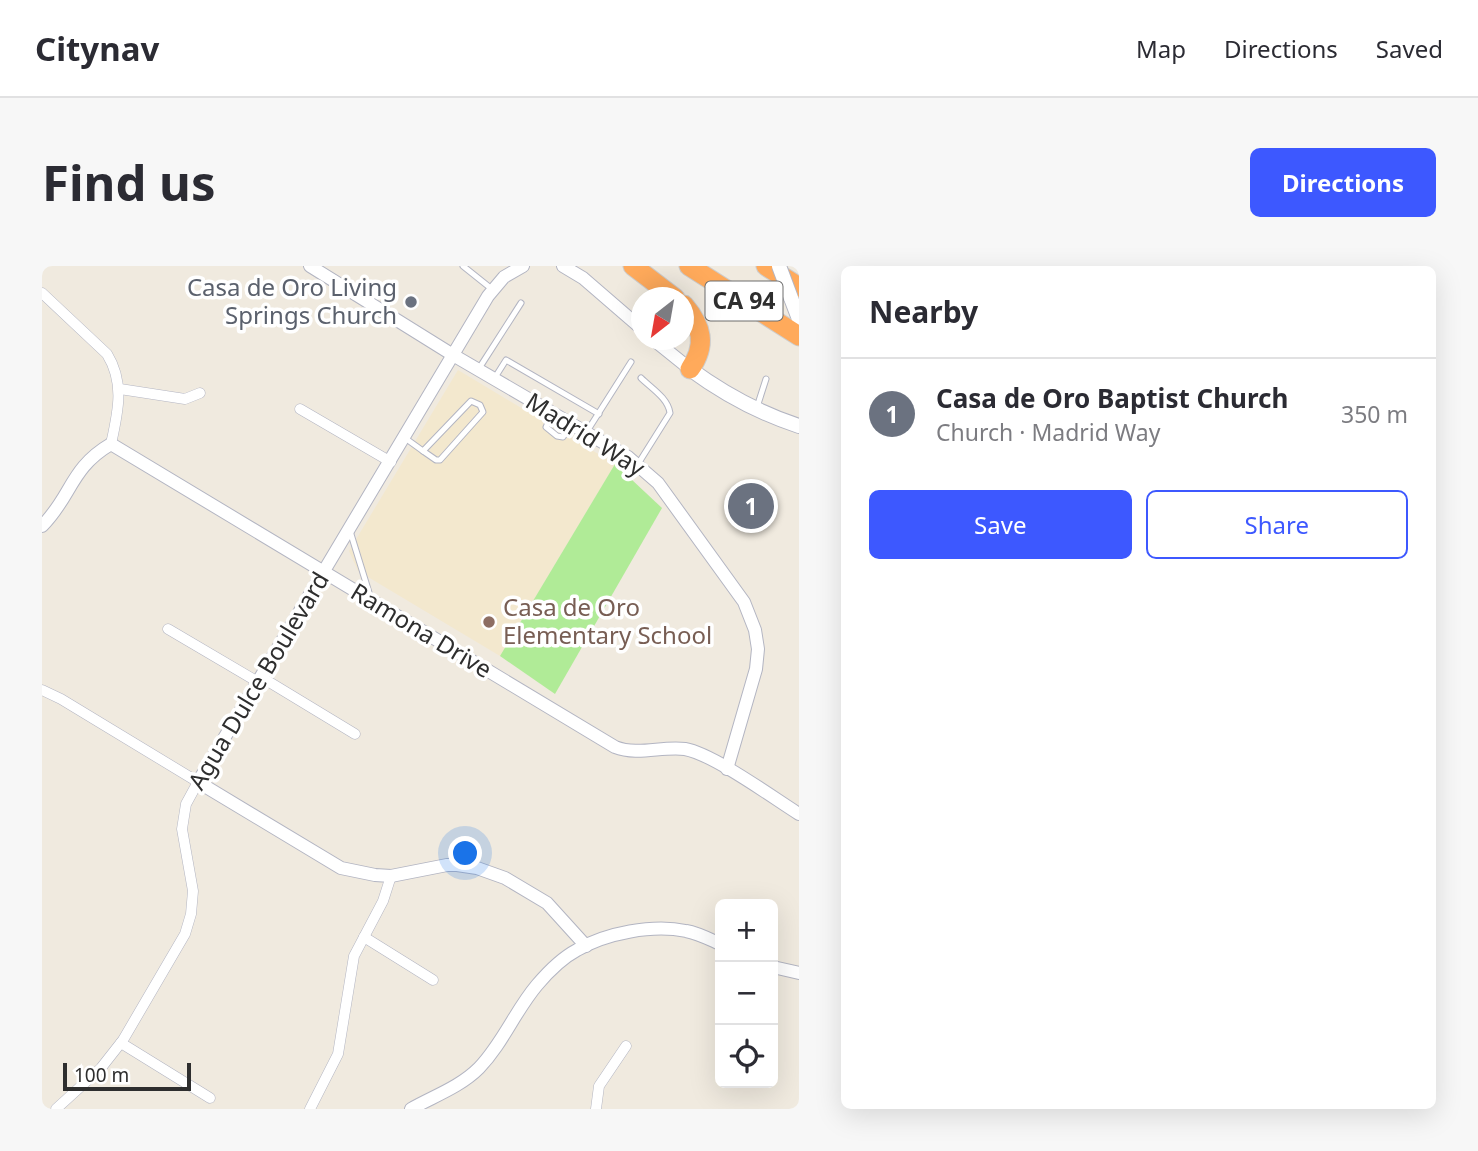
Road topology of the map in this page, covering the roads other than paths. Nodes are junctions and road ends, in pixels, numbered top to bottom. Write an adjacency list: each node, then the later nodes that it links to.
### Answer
1 (310, 266): 19 (street, Madrid Way)
2 (463, 266): 11 (lane)
3 (523, 266): 11 (street, Agua Dulce Boulevard)
4 (564, 266): 16 (street)
5 (633, 266): 9 (highway)
6 (689, 266): 17 (highway, CA 94)
7 (766, 266): 10 (highway, CA 94)
8 (779, 266): 15 (main road, bridge)
9 (661, 287)
10 (799, 287)
11 (492, 290): 19 (street, Agua Dulce Boulevard)
12 (42, 293): 26 (street)
13 (521, 303): 22 (lane)
14 (694, 318): 21 (highway)
15 (799, 318)
16 (631, 319)
17 (799, 335)
18 (666, 350): 21 (street)
19 (453, 355): 22 (street, Madrid Way); 33 (street, Agua Dulce Boulevard)
20 (631, 362): 30 (lane)
21 (690, 369): 29 (main road)
22 (478, 370): 24 (street, Madrid Way)
23 (641, 378): 37 (lane)
24 (494, 379): 30 (lane); 32 (street, Madrid Way)
25 (766, 379): 29 (lane)
26 (120, 389): 27 (street); 34 (street)
27 (200, 393)
28 (300, 409): 36 (street)
29 (756, 410): 31 (main road)
30 (599, 414): 32 (lane)
31 (799, 426)
32 (586, 433): 37 (street, Madrid Way)
33 (405, 438): 35 (lane); 36 (street, Agua Dulce Boulevard)
34 (111, 444): 38 (street); 40 (street, Ramona Drive)
35 (423, 451): 35 (lane)
36 (391, 462): 39 (street, Agua Dulce Boulevard)
37 (638, 464): 46 (street, Madrid Way)
38 (42, 526)
39 (350, 530): 40 (street, Agua Dulce Boulevard); 41 (lane)
40 (324, 572): 41 (street, Ramona Drive); 43 (street, Agua Dulce Boulevard)
41 (372, 602): 46 (street, Ramona Drive)
42 (168, 629): 43 (street)
43 (259, 680): 45 (street); 47 (street, Agua Dulce Boulevard)
44 (42, 690): 47 (street)
45 (355, 734)
46 (727, 769): 48 (street, Ramona Drive)
47 (198, 782): 49 (street); 56 (street, Agua Dulce Boulevard)
48 (799, 814)
49 (391, 876): 50 (street); 52 (street)
50 (364, 937): 55 (street); 61 (street)
51 (715, 942): 52 (street)
52 (586, 946): 62 (street)
53 (778, 968): 54 (street)
54 (799, 973)
55 (433, 980)
56 (121, 1043): 58 (street); 59 (street, Agua Dulce Boulevard)
57 (626, 1046): 63 (street)
58 (210, 1098)
59 (69, 1105): 60 (street, Agua Dulce Boulevard)
60 (56, 1109)
61 (310, 1109)
62 (411, 1109)
63 (596, 1109)

